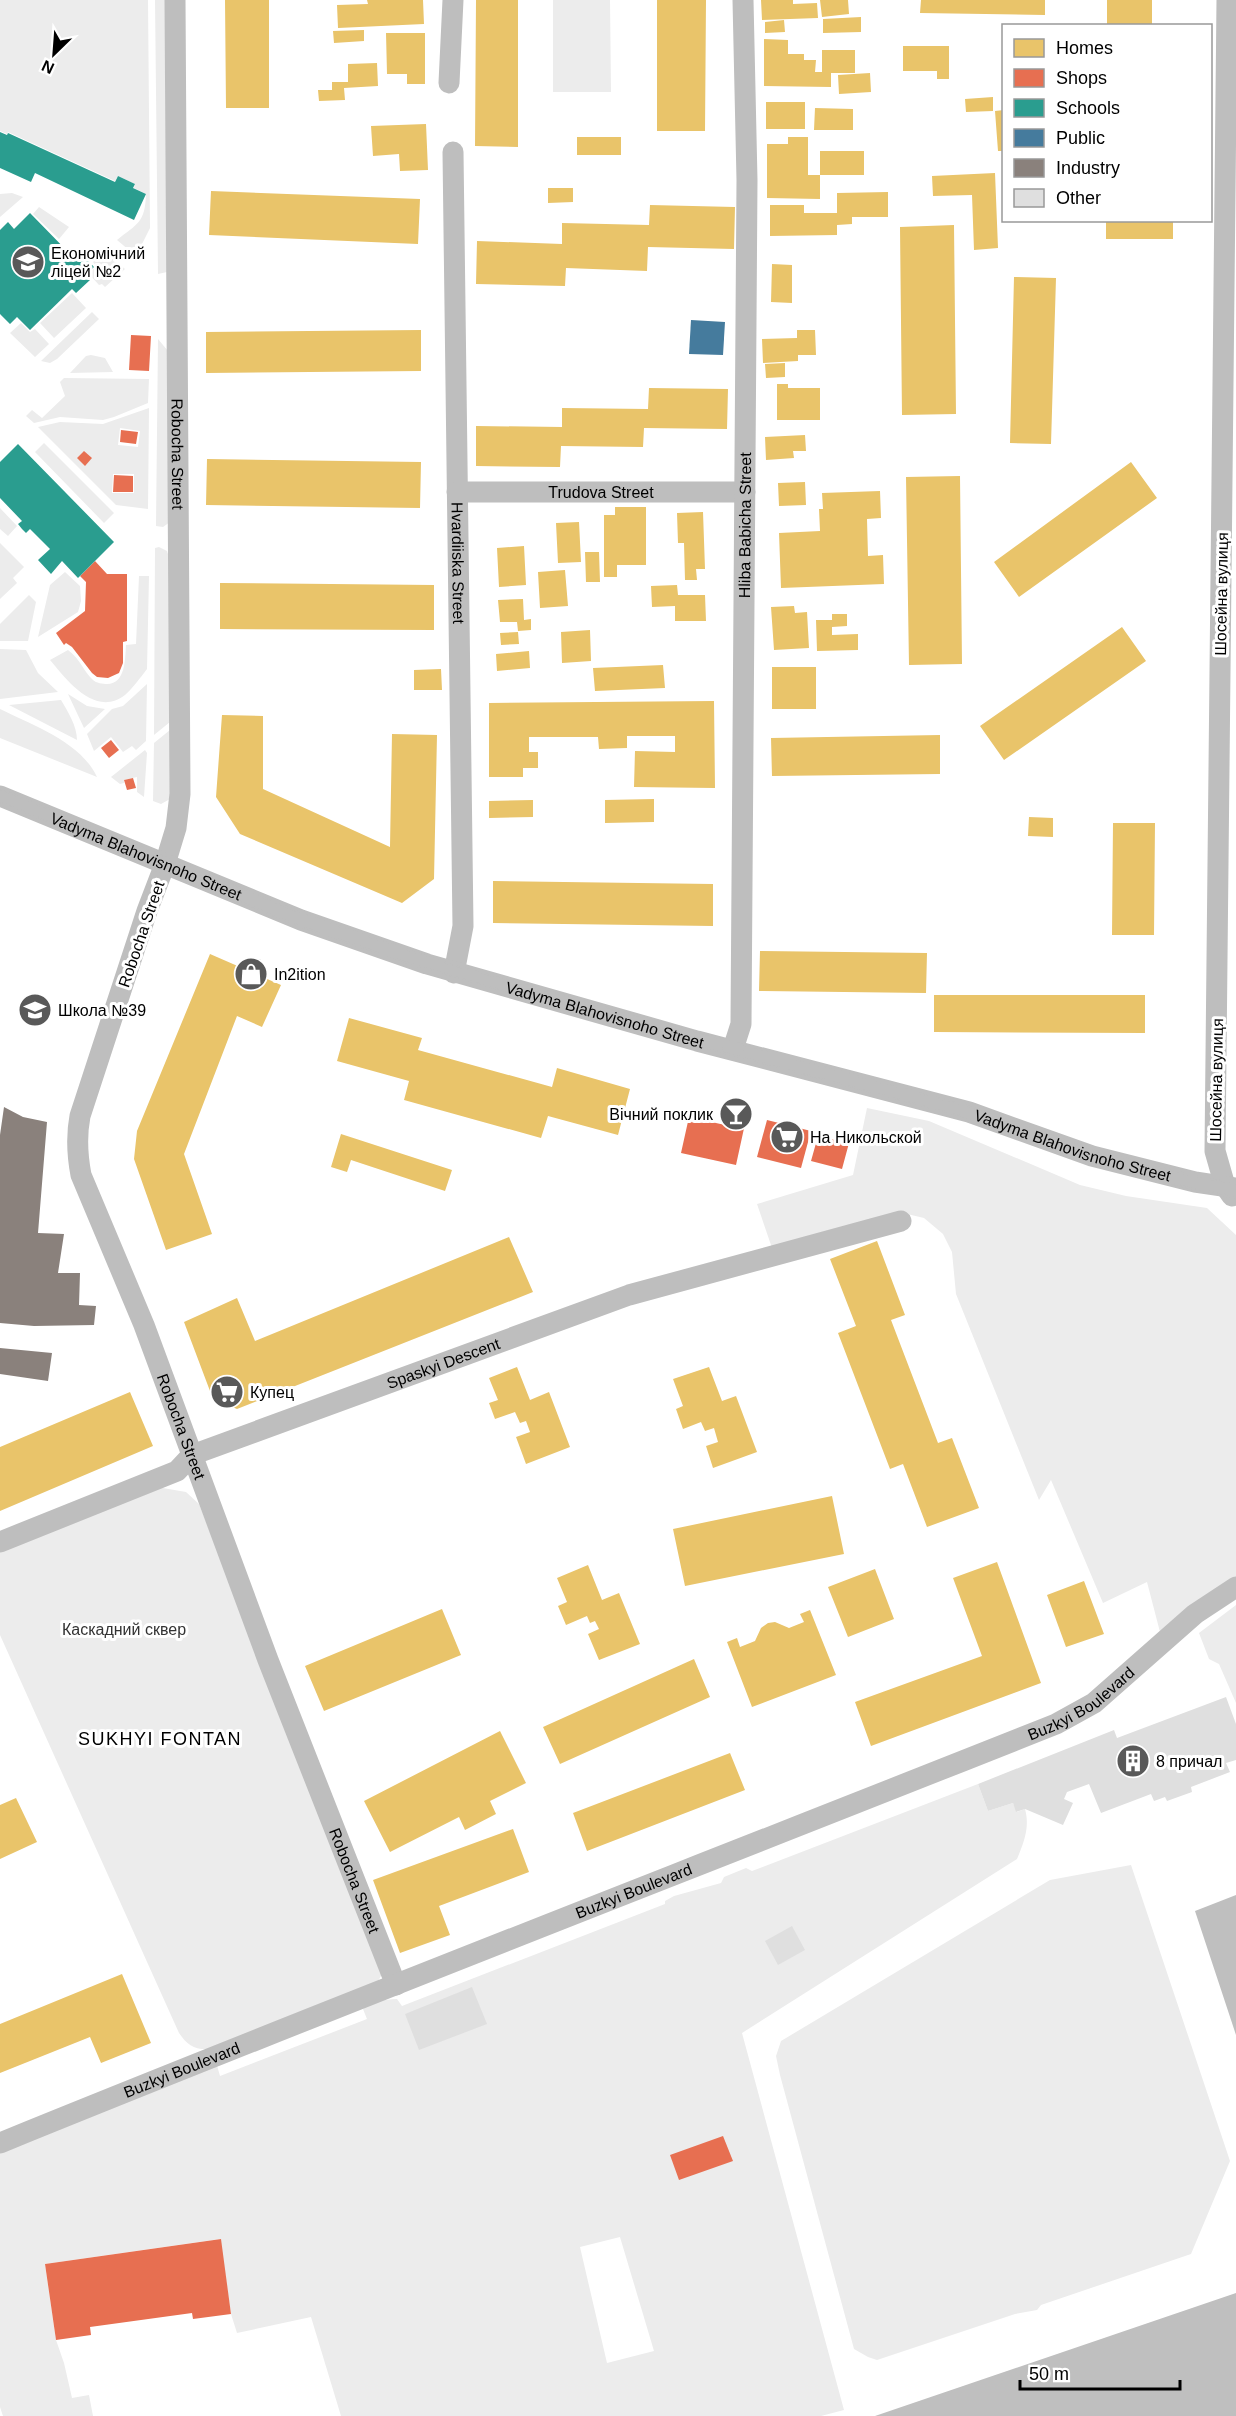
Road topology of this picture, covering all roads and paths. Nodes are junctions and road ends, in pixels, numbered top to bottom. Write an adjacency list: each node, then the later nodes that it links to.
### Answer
1 (175, 0): 10 (street, Robocha Street)
2 (453, 0): 5 (street)
3 (743, 0): 8 (street, Hliba Babicha Street)
4 (1227, 0): 13 (street, Шосейна вулиця)
5 (449, 83)
6 (453, 152): 7 (street, Hvardiiska Street)
7 (457, 492): 8 (street, Trudova Street); 11 (street, Hvardiiska Street)
8 (745, 492): 12 (street, Hliba Babicha Street)
9 (0, 796): 10 (street, Vadyma Blahovisnoho Street)
10 (165, 864): 11 (street, Vadyma Blahovisnoho Street); 15 (street, Robocha Street)
11 (454, 973): 12 (street, Vadyma Blahovisnoho Street)
12 (733, 1049): 13 (street, Vadyma Blahovisnoho Street)
13 (1232, 1192)
14 (901, 1221): 15 (street, Spaskyi Descent)
15 (192, 1455): 16 (street, Spaskyi Descent); 18 (street, Robocha Street)
16 (0, 1542)
17 (1236, 1587): 18 (street, Buzkyi Boulevard)
18 (396, 1985): 19 (street, Buzkyi Boulevard)
19 (0, 2143)

